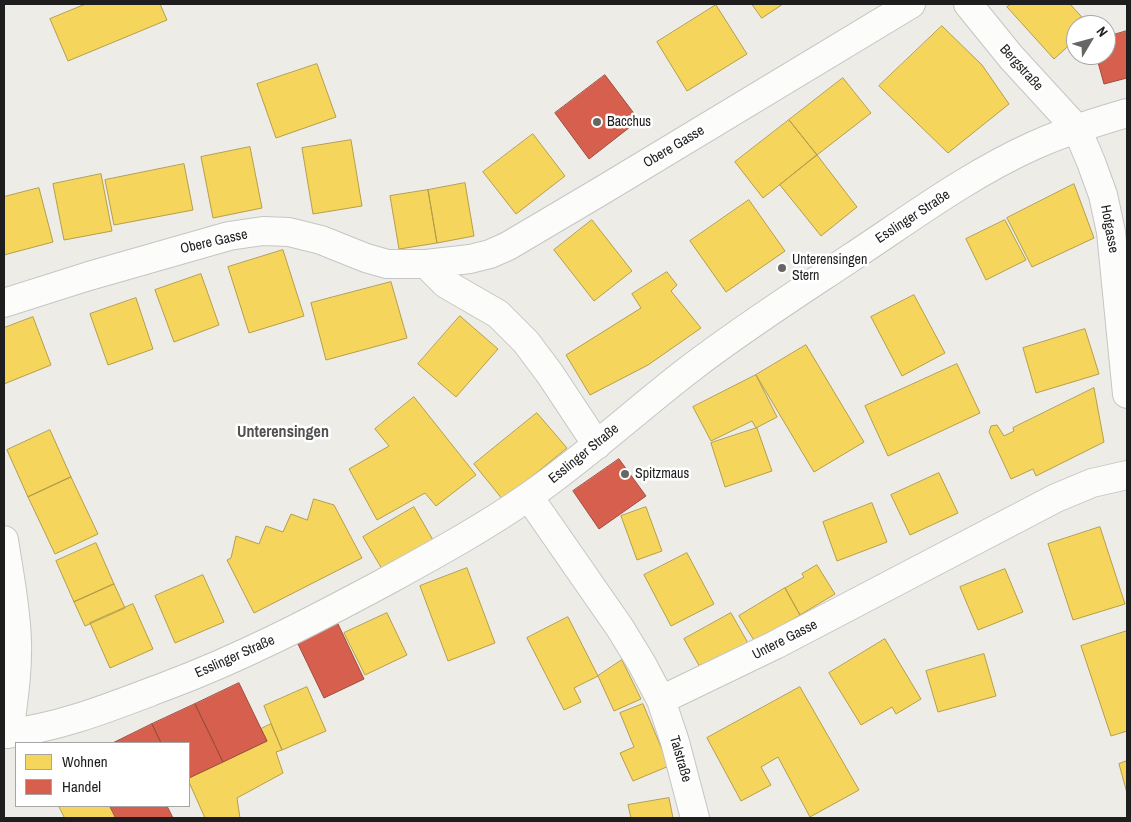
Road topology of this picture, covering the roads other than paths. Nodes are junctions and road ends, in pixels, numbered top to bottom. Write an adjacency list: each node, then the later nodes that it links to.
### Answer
1 (911, 4): 5 (street, Obere Gasse)
2 (968, 4): 4 (street, Bergstraße)
3 (1127, 114): 4 (street, Esslinger Straße)
4 (1077, 129): 7 (street, Hofgasse); 8 (street, Esslinger Straße)
5 (426, 264): 6 (street, Obere Gasse); 8 (street)
6 (4, 303)
7 (1127, 394)
8 (597, 445): 10 (street, Esslinger Straße)
9 (1127, 475): 12 (street, Untere Gasse)
10 (529, 497): 12 (street); 13 (street, Esslinger Straße)
11 (4, 540): 13 (street)
12 (661, 700): 14 (street, Talstraße)
13 (6, 734)
14 (696, 818)

